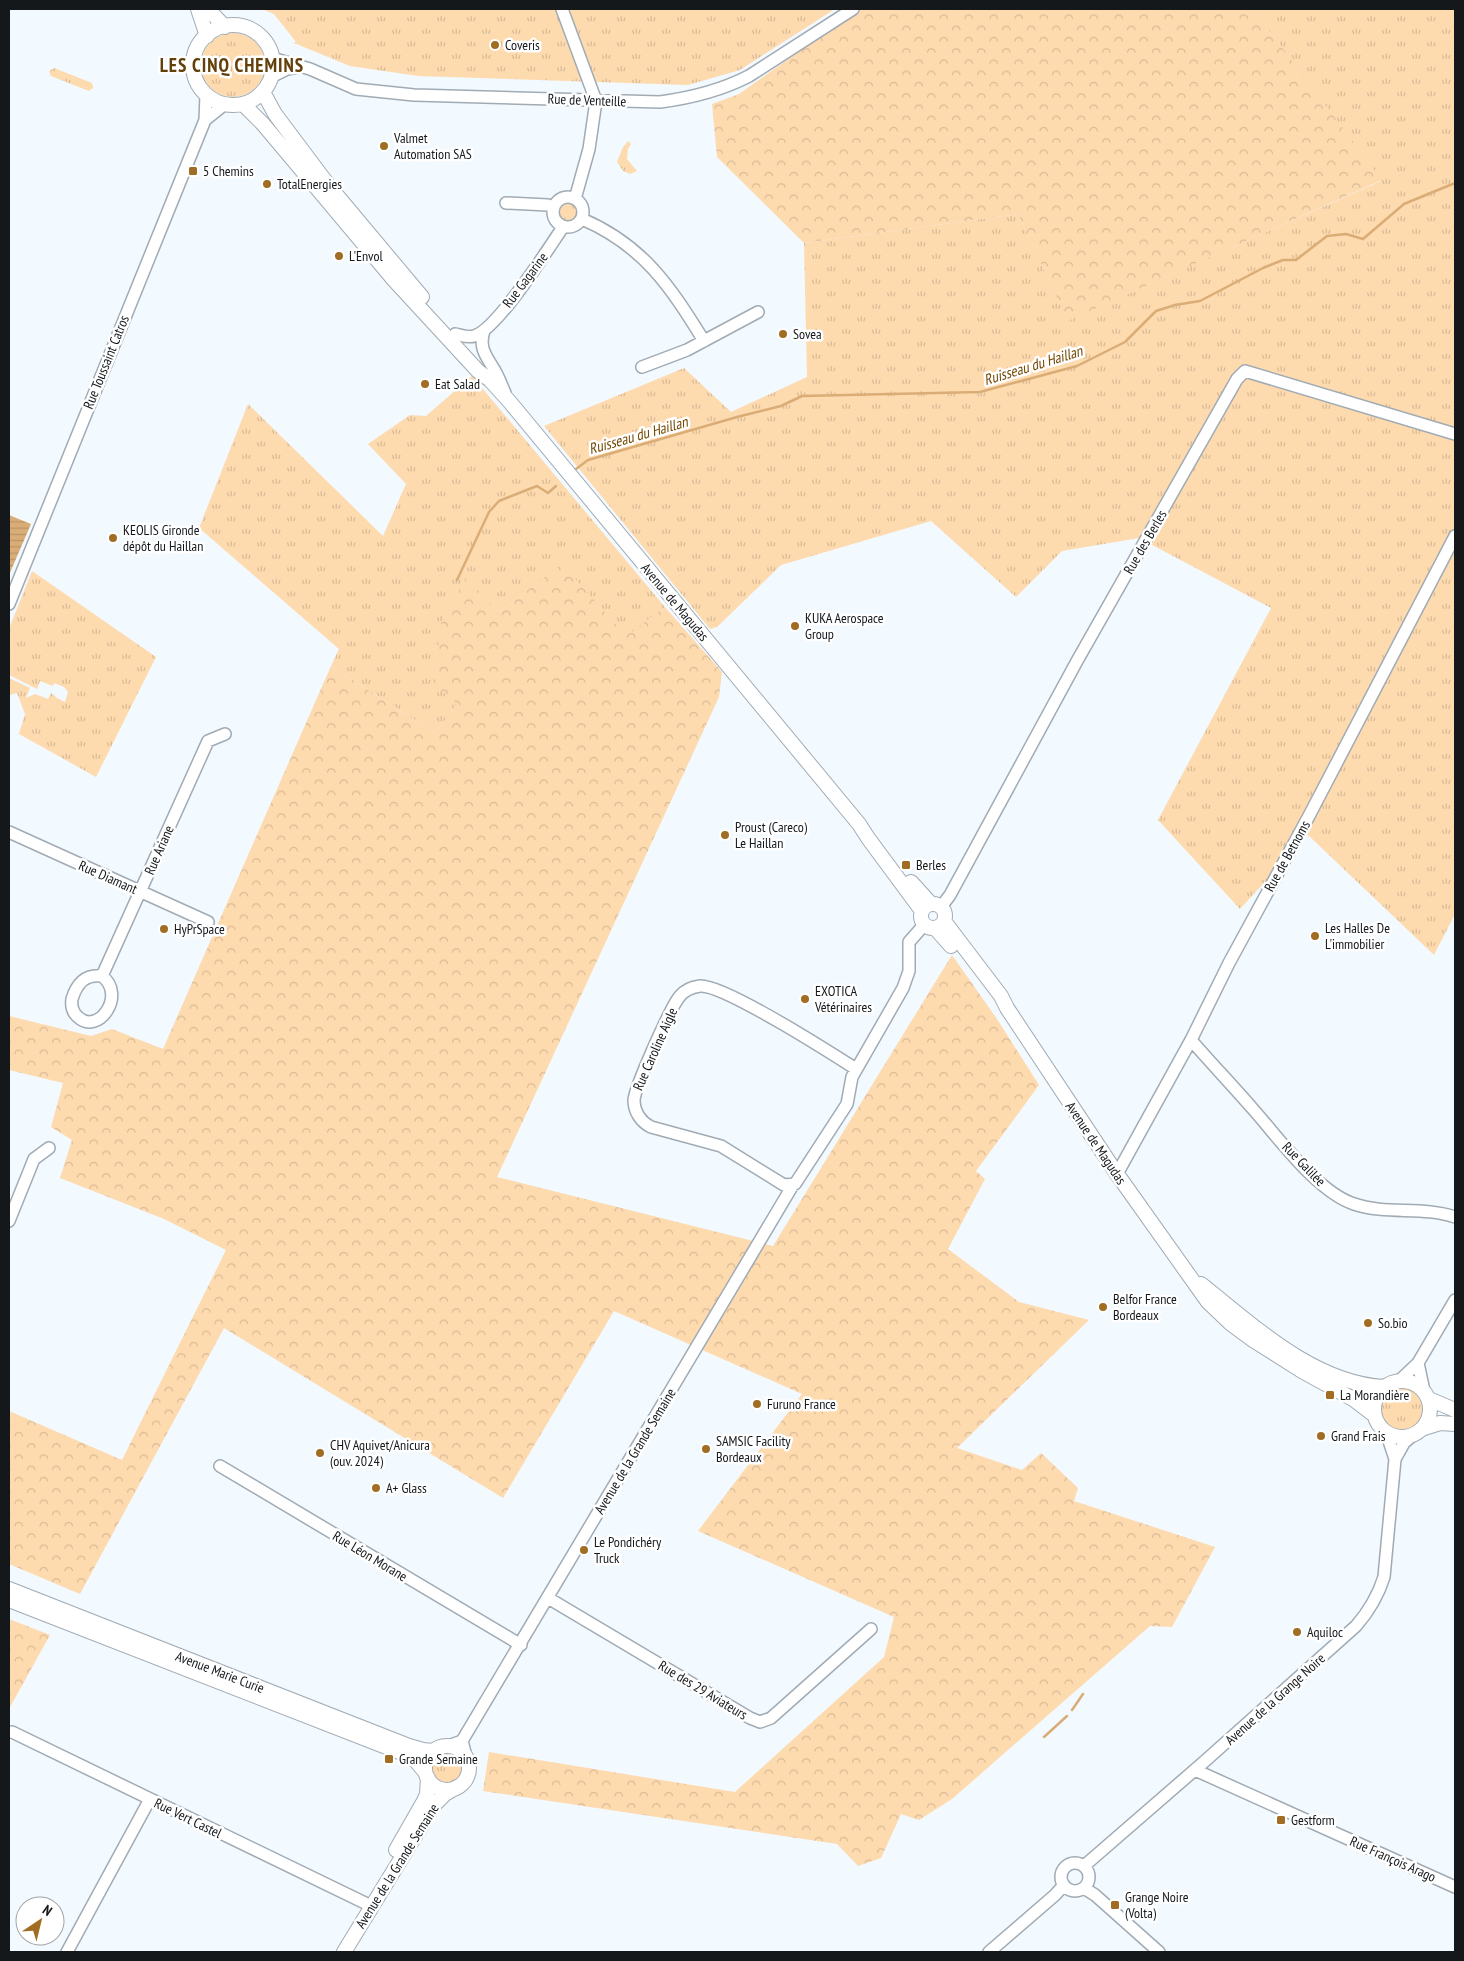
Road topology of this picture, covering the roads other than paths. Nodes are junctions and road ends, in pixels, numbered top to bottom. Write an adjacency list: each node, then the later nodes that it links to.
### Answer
1 (198, 9): 6 (main road)
2 (208, 9): 5 (main road)
3 (562, 9): 12 (street)
4 (853, 9): 12 (street, Rue de Venteille)
5 (225, 27): 6 (main road); 7 (main road)
6 (207, 36): 11 (main road)
7 (272, 58): 8 (street, Rue de Venteille); 9 (main road)
8 (301, 66): 9 (street); 12 (street, Rue de Venteille)
9 (271, 77): 10 (main road)
10 (263, 92): 14 (main road); 23 (main road, Avenue de Magudas)
11 (206, 95): 13 (main road); 15 (street, Rue Toussaint Catros)
12 (596, 101): 16 (street)
13 (225, 104): 14 (main road); 15 (street, Rue Toussaint Catros)
14 (243, 104): 26 (main road, Avenue de Magudas)
15 (205, 120): 30 (street, Rue Toussaint Catros)
16 (575, 199): 18 (street); 19 (street)
17 (506, 203): 18 (street)
18 (553, 207): 20 (street)
19 (582, 218): 20 (street); 24 (street)
20 (563, 227): 22 (street, Rue Gagarine)
21 (758, 312): 24 (street)
22 (484, 331): 23 (street); 27 (street)
23 (454, 334): 26 (main road, Avenue de Magudas)
24 (704, 341): 25 (street)
25 (642, 367)
26 (490, 380): 27 (main road, Avenue de Magudas)
27 (509, 401): 34 (main road, Avenue de Magudas)
28 (1455, 434): 34 (street, Rue des Berles)
29 (1455, 536): 38 (street, Rue de Betnoms)
30 (9, 604)
31 (225, 734): 33 (street, Rue Ariane)
32 (9, 832): 33 (street, Rue Diamant)
33 (140, 891): 35 (street, Rue Diamant); 37 (street, Rue Ariane)
34 (931, 907): 36 (main road); 36 (main road)
35 (208, 922)
36 (934, 925): 39 (street); 41 (main road, Avenue de Magudas)
37 (102, 976)
38 (1191, 1040): 41 (street, Rue de Betnoms); 43 (street, Rue Galilée)
39 (856, 1069): 42 (street); 42 (street, Rue Caroline Aigle)
40 (49, 1148): 44 (street)
41 (1117, 1174): 45 (main road, Avenue de Magudas)
42 (793, 1186): 58 (street, Avenue de la Grande Semaine)
43 (1455, 1217)
44 (9, 1221)
45 (1189, 1275): 49 (main road, Avenue de Magudas); 52 (main road, Avenue de Magudas)
46 (1455, 1300): 47 (street)
47 (1418, 1363): 48 (street); 50 (street)
48 (1400, 1380): 49 (main road); 50 (main road)
49 (1384, 1387): 52 (main road)
50 (1426, 1395): 51 (main road); 54 (main road)
51 (1455, 1410)
52 (1378, 1422): 54 (main road); 55 (street, Avenue de la Grange Noire)
53 (1455, 1424): 54 (main road)
54 (1418, 1431): 55 (street, Avenue de la Grange Noire)
55 (1395, 1459): 67 (street, Avenue de la Grange Noire)
56 (220, 1466): 61 (street, Rue Léon Morane)
57 (9, 1589): 65 (main road, Avenue Marie Curie)
58 (548, 1598): 60 (street, Rue des 29 Aviateurs); 61 (street, Avenue de la Grande Semaine)
59 (9, 1600): 68 (main road, Avenue Marie Curie)
60 (871, 1629)
61 (521, 1645): 63 (street, Avenue de la Grande Semaine)
62 (12, 1732): 70 (street, Rue Vert Castel)
63 (462, 1741): 64 (street); 66 (street)
64 (448, 1746): 65 (main road); 66 (main road)
65 (433, 1751): 68 (main road)
66 (467, 1760): 69 (main road)
67 (1195, 1770): 71 (street, Avenue de la Grange Noire); 73 (street, Rue François Arago)
68 (426, 1775): 69 (main road); 75 (main road, Avenue de la Grande Semaine)
69 (457, 1787): 78 (main road, Avenue de la Grande Semaine)
70 (150, 1799): 75 (street, Rue Vert Castel); 76 (street)
71 (1084, 1866): 72 (street); 74 (street)
72 (1064, 1885): 74 (street); 79 (street)
73 (1455, 1887)
74 (1084, 1888): 80 (street)
75 (365, 1903): 77 (main road, Avenue de la Grande Semaine)
76 (66, 1952)
77 (334, 1952)
78 (344, 1952)
79 (989, 1952)
80 (1159, 1952)

